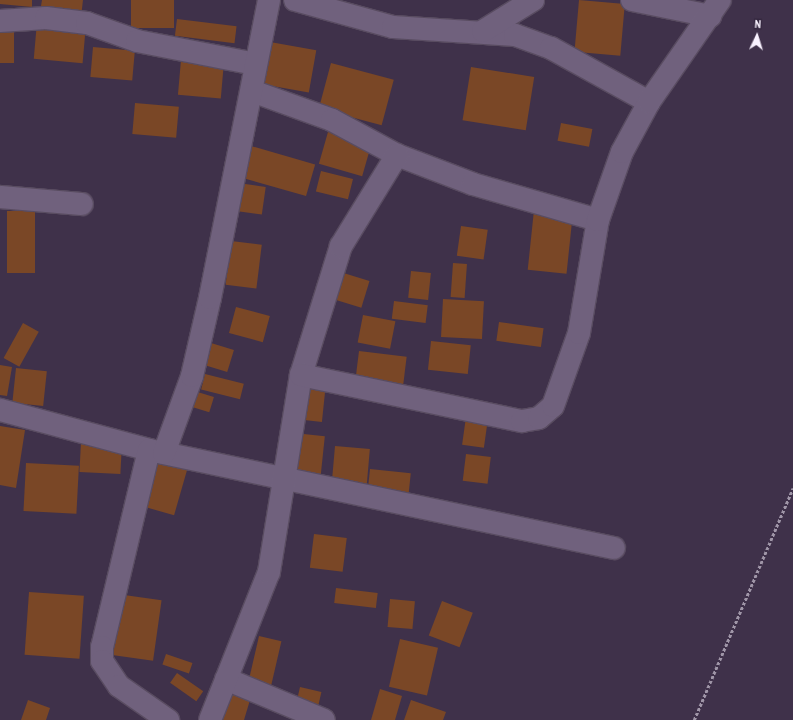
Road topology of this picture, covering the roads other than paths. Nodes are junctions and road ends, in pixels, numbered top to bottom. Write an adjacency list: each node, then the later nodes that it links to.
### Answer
1 (269, 0): 8 (street)
2 (295, 0): 7 (street)
3 (533, 0): 7 (street)
4 (632, 0): 5 (street)
5 (715, 8): 10 (street)
6 (0, 21): 8 (street)
7 (483, 31): 10 (street)
8 (255, 64): 9 (street)
9 (252, 91): 11 (street); 17 (street)
10 (649, 102): 14 (street)
11 (397, 155): 14 (street); 15 (street)
12 (0, 197): 13 (street)
13 (82, 204)
14 (598, 220): 15 (street)
15 (301, 374): 18 (street)
16 (0, 410): 17 (street)
17 (157, 452): 18 (street); 21 (street)
18 (284, 476): 19 (street); 20 (street)
19 (614, 548)
20 (226, 679): 22 (street); 23 (street)
21 (168, 720)
22 (210, 720)
23 (324, 720)

